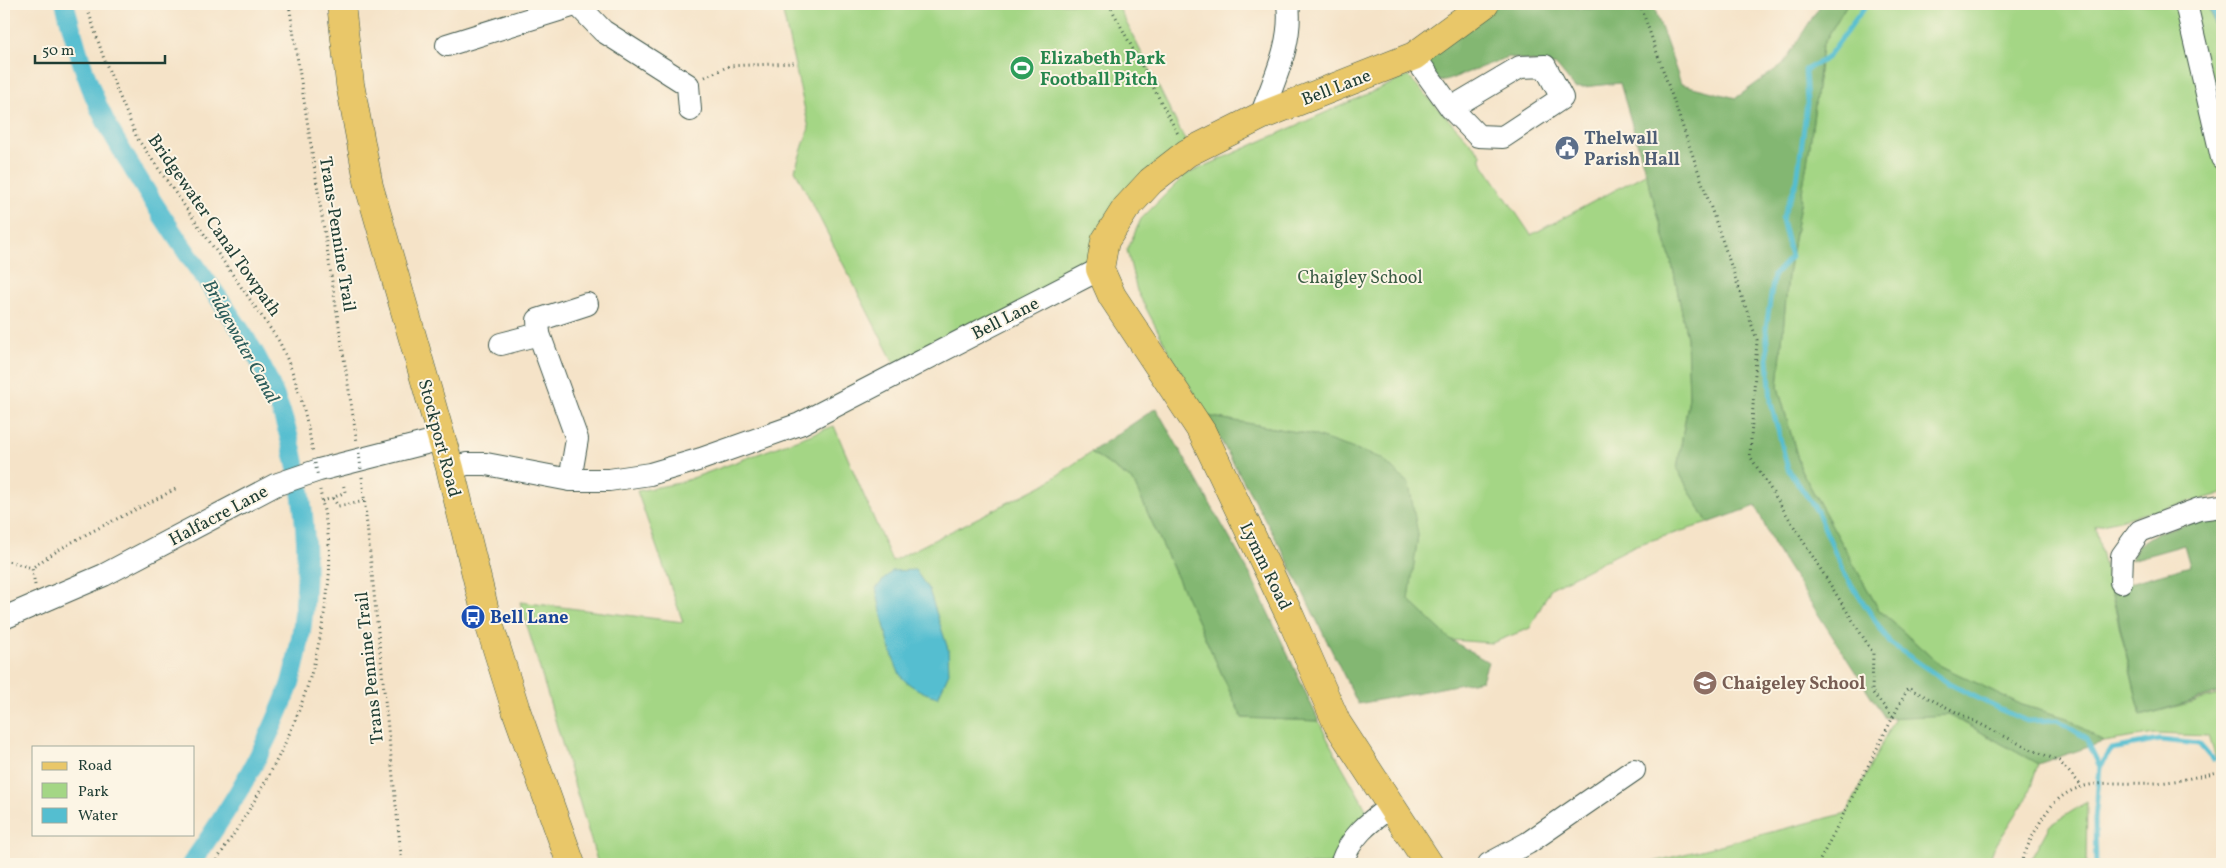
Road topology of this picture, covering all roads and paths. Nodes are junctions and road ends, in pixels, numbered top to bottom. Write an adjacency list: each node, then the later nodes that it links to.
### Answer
1 (86, 4): 26 (path, Bridgewater Canal Towpath, bridge)
2 (289, 4): 25 (path, Trans-Pennine Trail, bridge)
3 (341, 4): 23 (main road, Stockport Road)
4 (577, 4): 10 (street); 13 (street)
5 (1109, 4): 17 (path)
6 (1288, 4): 16 (street)
7 (1485, 4): 11 (main road, Bell Lane)
8 (1640, 4): 38 (path)
9 (2186, 4): 18 (street)
10 (447, 45)
11 (1414, 56): 14 (street); 16 (main road, Bell Lane)
12 (794, 63): 13 (path)
13 (688, 85): 15 (street)
14 (1451, 108)
15 (690, 110)
16 (1261, 116): 17 (main road, Bell Lane)
17 (1187, 153): 19 (main road, Bell Lane)
18 (2222, 158)
19 (1100, 269): 27 (street, Bell Lane); 42 (main road, Lymm Road)
20 (587, 304): 21 (street)
21 (539, 334): 22 (street); 27 (street)
22 (501, 344)
23 (441, 439): 24 (main road, Stockport Road); 36 (street, Halfacre Lane)
24 (450, 468): 27 (street, Bell Lane); 45 (main road, Stockport Road)
25 (361, 469): 31 (path, Trans Pennine Trail)
26 (318, 478)
27 (570, 480)
28 (178, 488): 34 (path)
29 (333, 498): 31 (path)
30 (322, 501): 43 (path)
31 (366, 501): 44 (path, Trans Pennine Trail)
32 (2222, 506): 35 (street)
33 (4, 560): 34 (path)
34 (32, 568): 36 (path)
35 (2121, 582)
36 (38, 604): 37 (street, Halfacre Lane)
37 (4, 618)
38 (1893, 717): 41 (path); 49 (path)
39 (1634, 770): 48 (street)
40 (2222, 771): 41 (path)
41 (2084, 786): 50 (path)
42 (1391, 806): 46 (street); 47 (main road, Lymm Road)
43 (214, 864)
44 (402, 864)
45 (571, 864)
46 (1341, 864)
47 (1429, 864)
48 (1489, 864)
49 (1818, 864)
50 (2022, 864)

